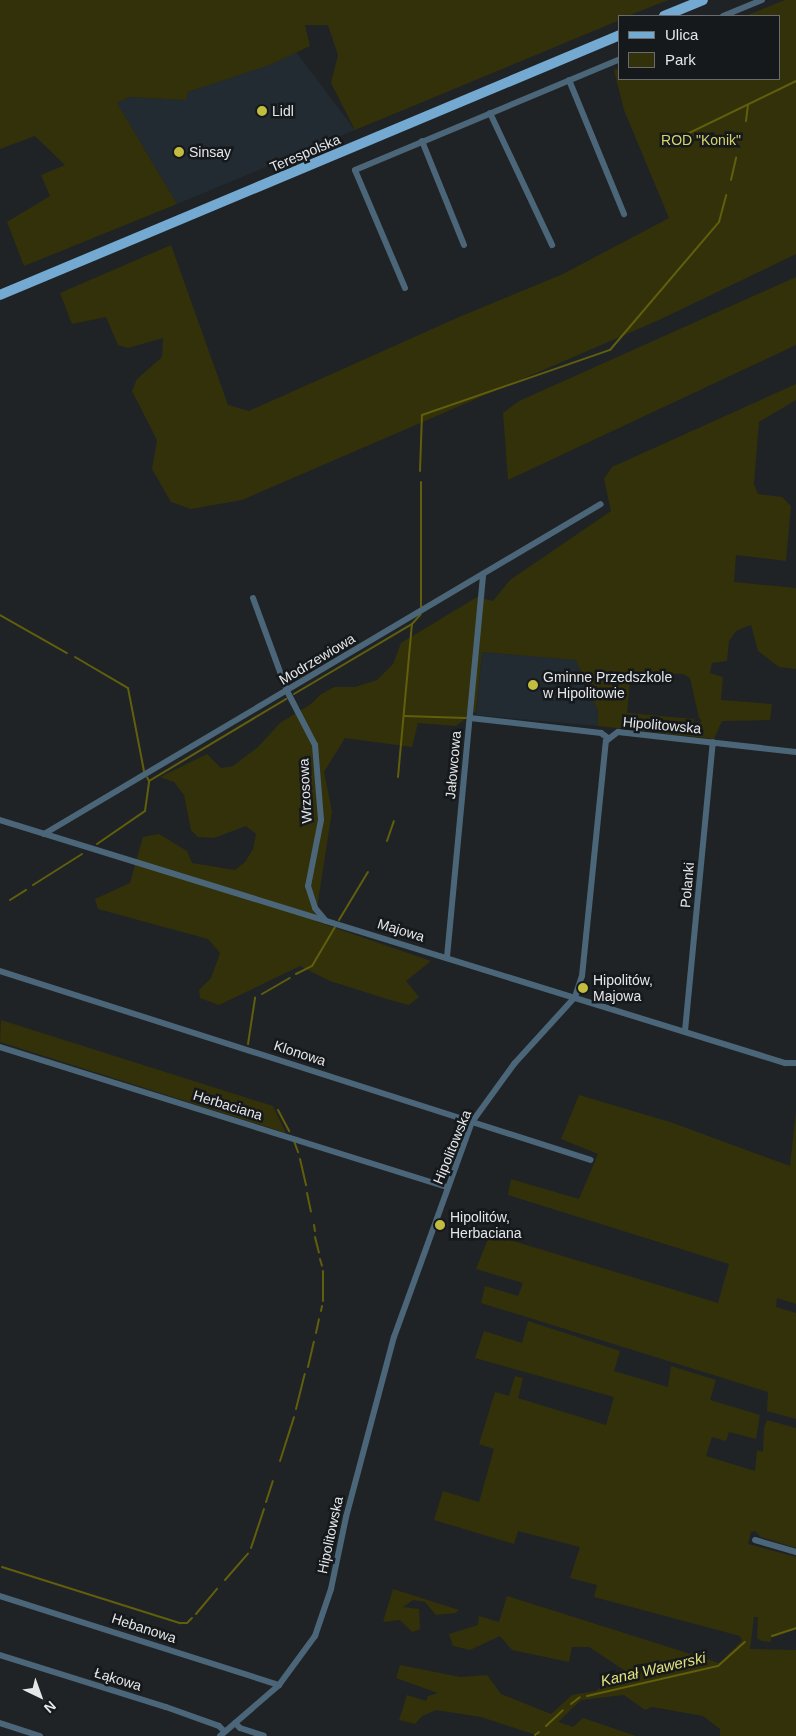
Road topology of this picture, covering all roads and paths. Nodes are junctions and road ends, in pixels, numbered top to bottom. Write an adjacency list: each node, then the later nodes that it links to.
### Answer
1 (703, 0): 3 (main road)
2 (762, 0): 4 (street)
3 (666, 15)
4 (725, 15)
5 (618, 36): 14 (main road, Terespolska)
6 (618, 60): 7 (street)
7 (570, 80): 8 (street); 10 (street)
8 (490, 113): 9 (street); 12 (street)
9 (422, 141): 11 (street); 13 (street)
10 (624, 214)
11 (464, 245)
12 (552, 245)
13 (405, 288)
14 (0, 295)
15 (601, 504): 16 (street, Modrzewiowa)
16 (483, 574): 18 (street, Modrzewiowa); 19 (street, Jałowcowa)
17 (253, 598): 18 (street, Wrzosowa)
18 (287, 691): 24 (street, Modrzewiowa); 25 (street, Wrzosowa)
19 (470, 718): 20 (street); 26 (street, Jałowcowa)
20 (608, 738): 21 (street, Hipolitowska); 28 (street, Hipolitowska)
21 (713, 742): 22 (street, Hipolitowska); 29 (street, Polanki)
22 (796, 752)
23 (0, 820): 24 (street, Majowa)
24 (44, 834): 25 (street, Majowa)
25 (326, 920): 26 (street, Majowa)
26 (447, 957): 28 (street, Majowa)
27 (0, 971): 33 (street, Klonowa)
28 (575, 997): 29 (street, Majowa); 33 (street, Hipolitowska)
29 (686, 1031): 32 (street, Majowa)
30 (0, 1047): 35 (street, Herbaciana)
31 (796, 1058): 32 (street)
32 (796, 1063)
33 (472, 1122): 34 (street, Klonowa); 35 (street, Hipolitowska)
34 (591, 1160)
35 (448, 1187): 40 (street, Hipolitowska)
36 (755, 1540): 37 (street)
37 (796, 1552)
38 (0, 1596): 40 (street, Hebanowa)
39 (0, 1655): 43 (street, Łąkowa)
40 (279, 1685): 42 (street, Hipolitowska)
41 (0, 1723): 44 (street)
42 (235, 1723): 43 (street, Hipolitowska); 45 (street)
43 (222, 1734)
44 (40, 1736)
45 (264, 1736)

